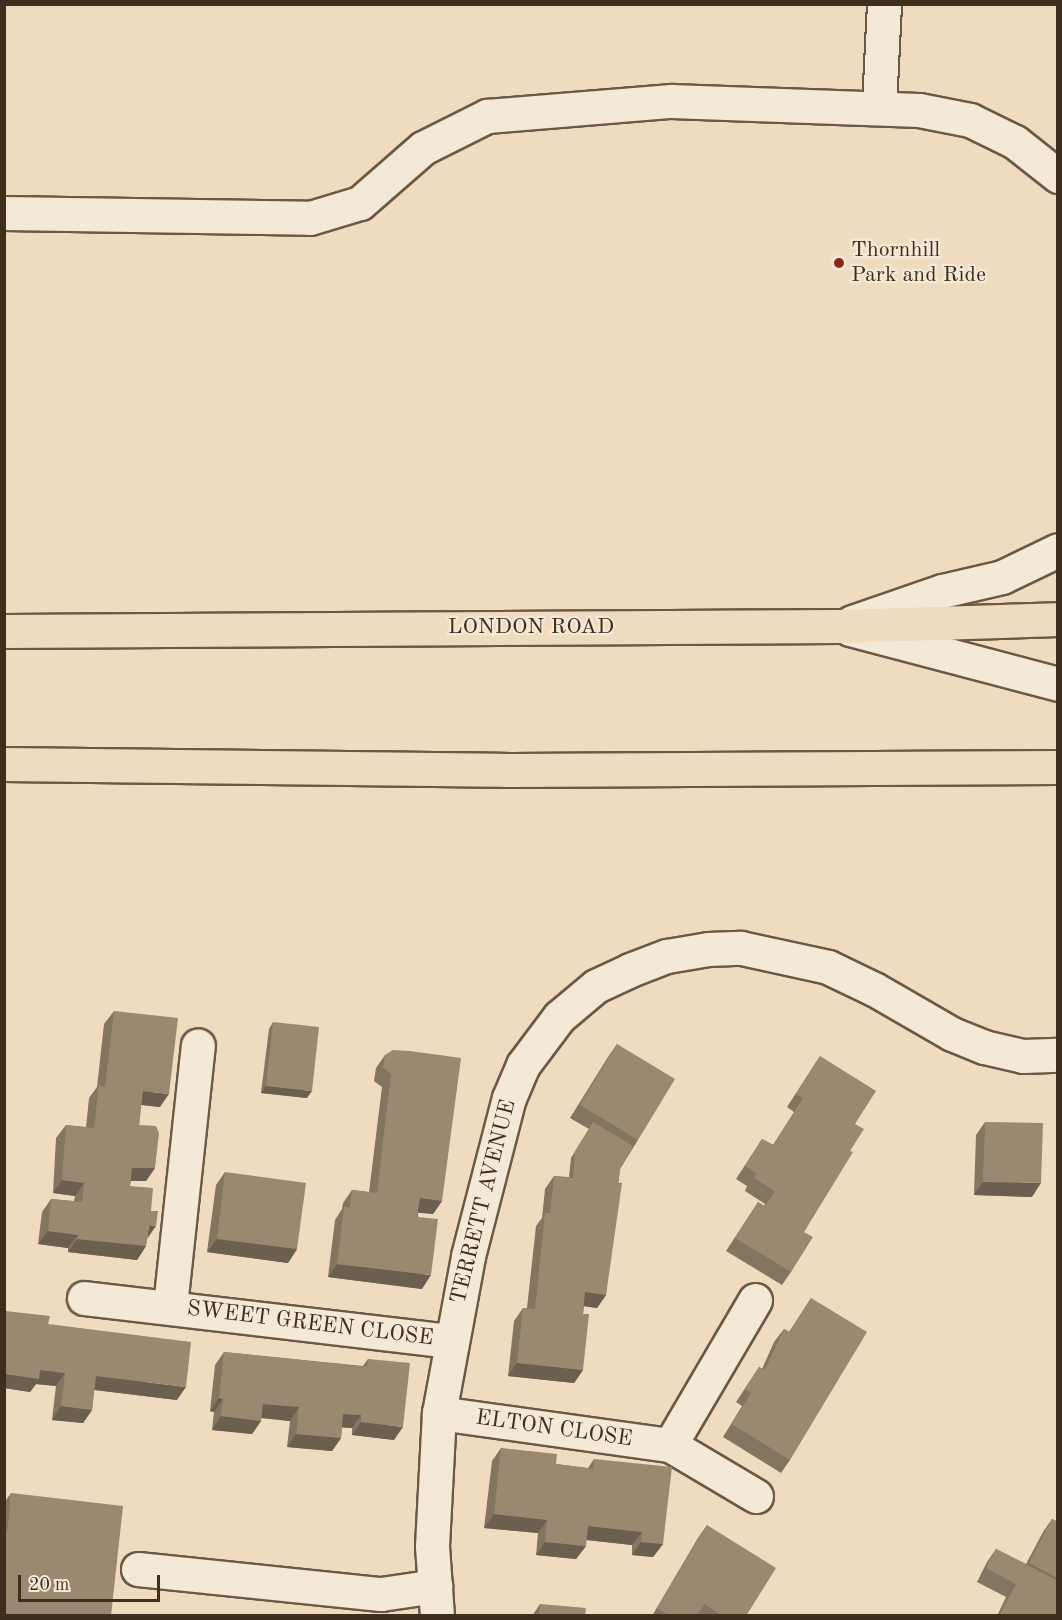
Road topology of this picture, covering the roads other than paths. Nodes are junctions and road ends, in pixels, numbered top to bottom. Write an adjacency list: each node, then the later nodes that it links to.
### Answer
1 (884, 4): 2 (street)
2 (879, 106): 3 (street); 4 (street)
3 (1058, 176)
4 (4, 213)
5 (1058, 550): 7 (street)
6 (1058, 618): 7 (highway, LONDON ROAD)
7 (839, 626): 8 (highway, LONDON ROAD); 9 (street)
8 (4, 630)
9 (1058, 684)
10 (4, 764): 11 (highway)
11 (1058, 767)
12 (198, 1045): 16 (street, SWEET GREEN CLOSE)
13 (1058, 1055): 17 (street, TERRETT AVENUE)
14 (84, 1298): 16 (street, SWEET GREEN CLOSE)
15 (755, 1300): 19 (street)
16 (170, 1306): 17 (street, SWEET GREEN CLOSE)
17 (451, 1341): 18 (street, TERRETT AVENUE)
18 (439, 1413): 19 (street, ELTON CLOSE); 22 (street, TERRETT AVENUE)
19 (670, 1445): 20 (street, ELTON CLOSE)
20 (756, 1496)
21 (138, 1569): 22 (street)
22 (436, 1601)

